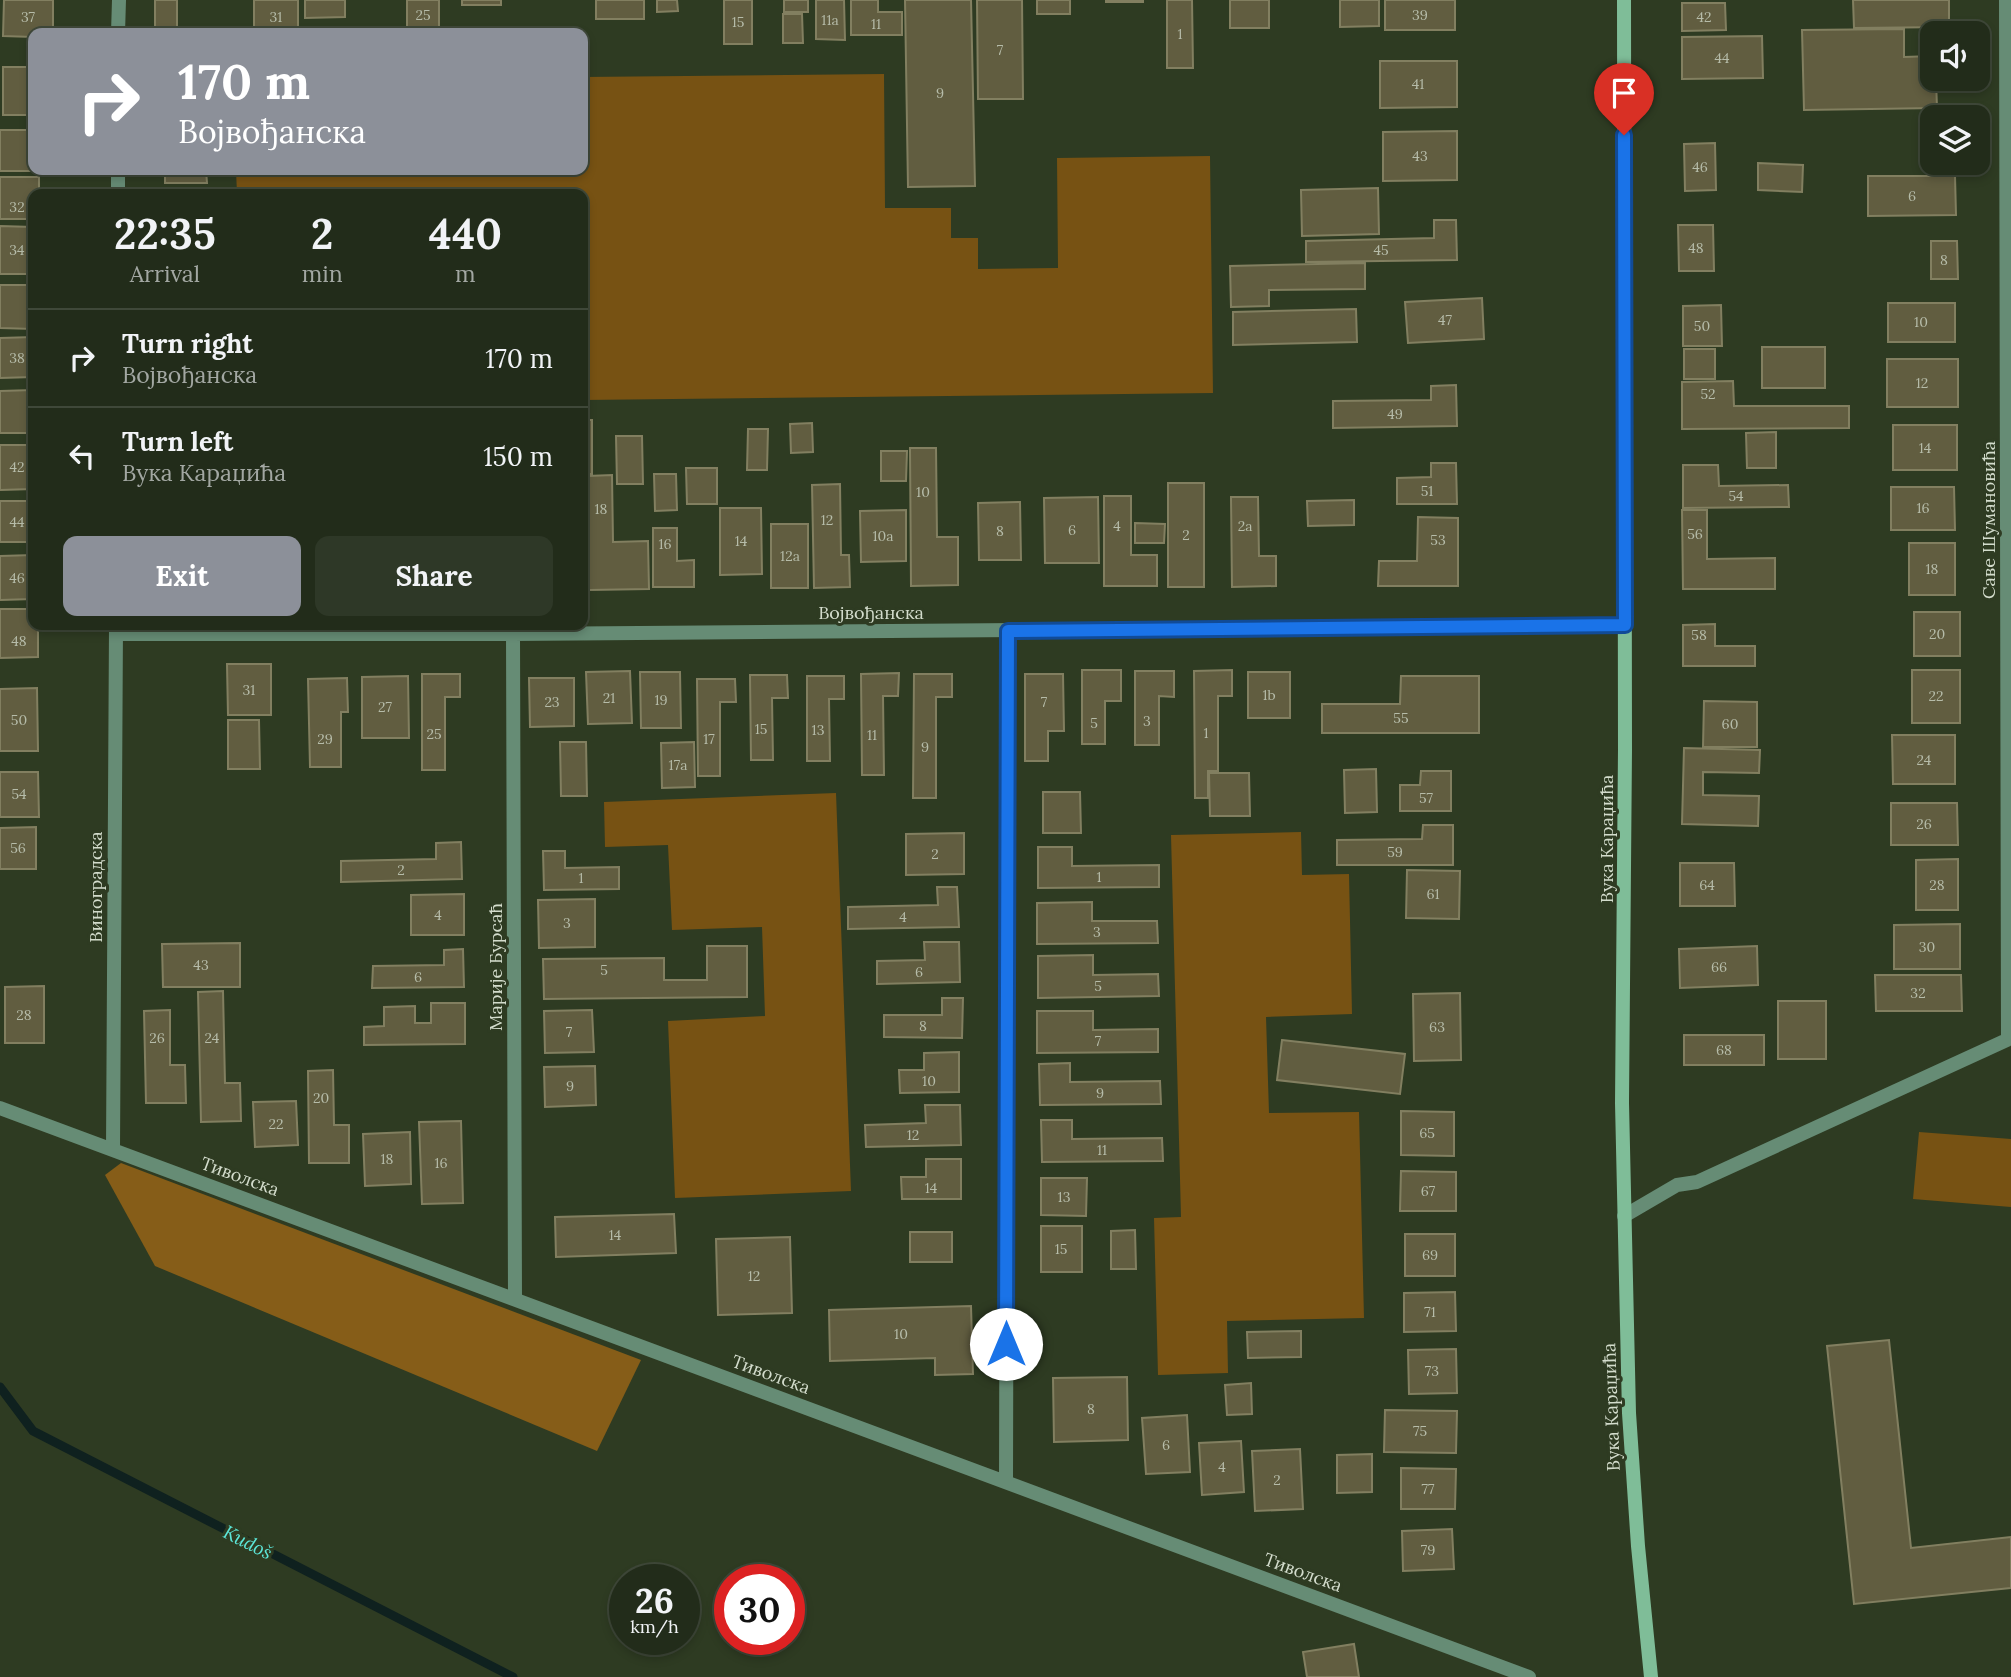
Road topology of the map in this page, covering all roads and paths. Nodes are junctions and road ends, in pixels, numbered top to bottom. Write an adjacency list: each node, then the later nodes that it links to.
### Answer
1 (119, 0): 4 (street)
2 (1624, 0): 6 (main road, Вука Караџића)
3 (2006, 0): 5 (street, Саве Шумановића)
4 (118, 28)
5 (2009, 268): 10 (street, Саве Шумановића)
6 (1625, 625): 9 (street, Војвођанска); 15 (main road, Вука Караџића)
7 (116, 630): 14 (street, Виноградска)
8 (195, 630): 11 (street, Војвођанска)
9 (1008, 631): 11 (street, Војвођанска); 17 (street)
10 (2009, 631): 12 (street, Саве Шумановића)
11 (513, 634): 16 (street, Марије Бурсаћ)
12 (2009, 1038): 15 (street)
13 (0, 1108): 14 (street, Тиволска)
14 (113, 1149): 16 (street, Тиволска)
15 (1624, 1216): 19 (main road, Вука Караџића)
16 (515, 1299): 17 (street, Тиволска)
17 (1006, 1482): 18 (street, Тиволска)
18 (1529, 1677)
19 (1651, 1677)

